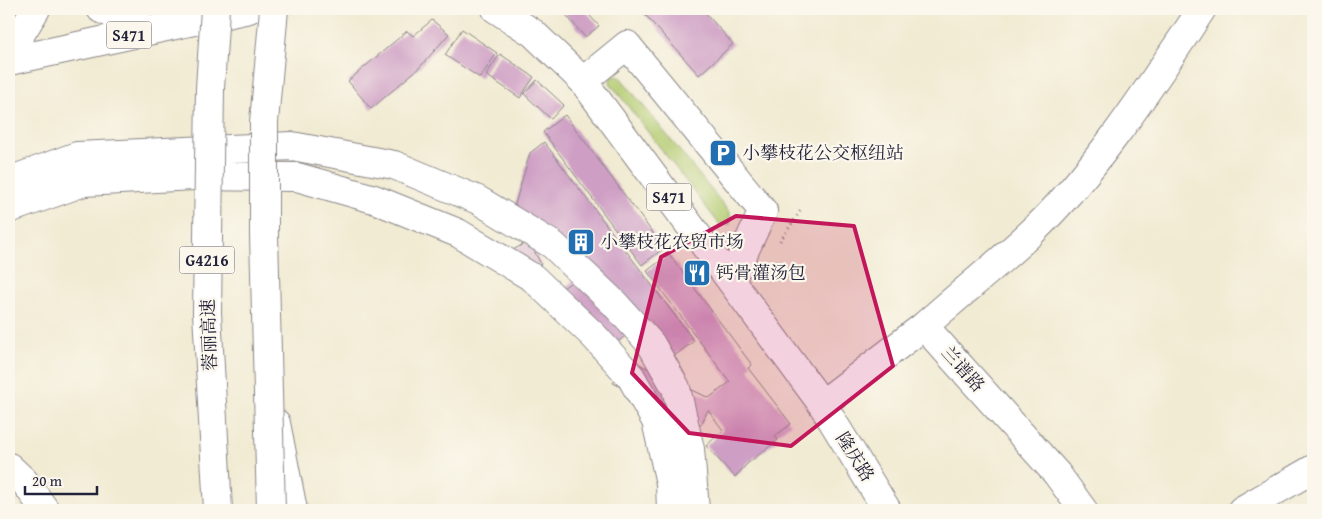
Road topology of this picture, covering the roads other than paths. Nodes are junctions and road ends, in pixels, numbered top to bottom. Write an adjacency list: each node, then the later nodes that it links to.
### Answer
1 (36, 9): 9 (main road)
2 (101, 9): 8 (main road)
3 (215, 9): 21 (main road, 蓉丽高速 / G4216, bridge)
4 (249, 9): 8 (main road, S471)
5 (274, 9): 16 (main road, bridge)
6 (496, 9): 11 (main road, S471)
7 (1202, 9): 15 (main road)
8 (151, 30): 10 (main road, S471)
9 (9, 53)
10 (9, 61)
11 (583, 81): 14 (main road, S471); 14 (main road)
12 (9, 181): 25 (main road, bridge)
13 (9, 209): 24 (main road, bridge)
14 (731, 280): 17 (main road, S471)
15 (924, 326): 17 (main road); 27 (main road, 兰谱路)
16 (269, 384): 22 (main road, bridge); 23 (main road, bridge)
17 (822, 404): 26 (main road, 隆庆路 / S471)
18 (9, 467): 20 (main road)
19 (1313, 469): 28 (main road)
20 (45, 510)
21 (218, 510)
22 (271, 510)
23 (293, 510)
24 (671, 510)
25 (695, 510)
26 (887, 510)
27 (1083, 510)
28 (1242, 510)

